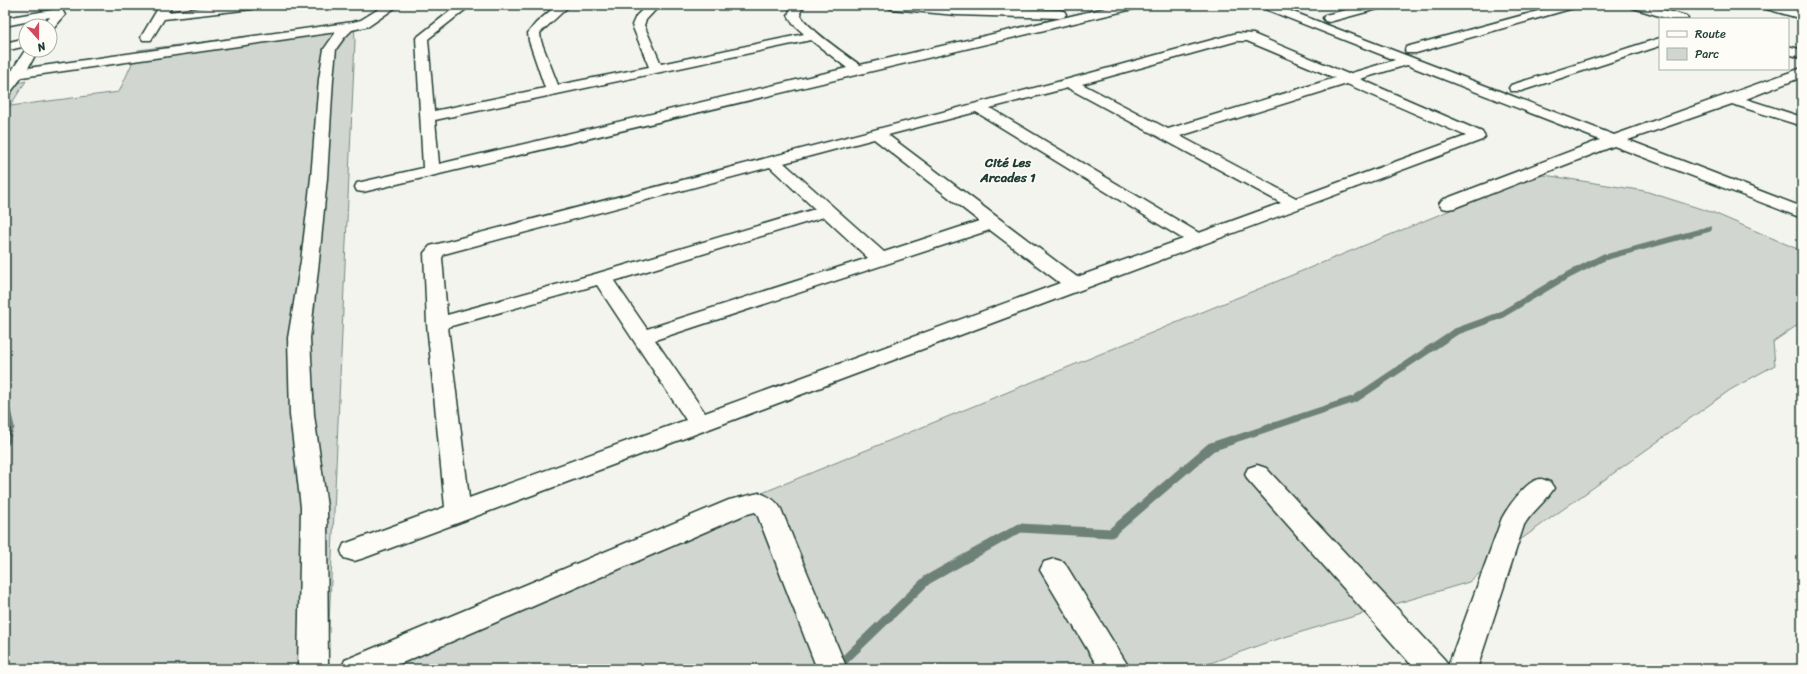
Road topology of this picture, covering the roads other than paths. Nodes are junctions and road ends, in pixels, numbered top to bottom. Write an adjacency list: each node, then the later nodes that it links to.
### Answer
1 (252, 5): 14 (street)
2 (393, 5): 23 (street)
3 (465, 5): 44 (street)
4 (564, 5): 41 (street)
5 (654, 5): 33 (street)
6 (798, 5): 24 (street)
7 (891, 5): 16 (street)
8 (1133, 5): 16 (street)
9 (1264, 5): 31 (street)
10 (1381, 5): 19 (street)
11 (1573, 5): 31 (street)
12 (1634, 5): 20 (street)
13 (1767, 5): 15 (street)
14 (164, 10): 25 (street)
15 (1802, 14)
16 (1086, 15): 34 (street)
17 (25, 18): 18 (street)
18 (56, 18)
19 (1329, 18)
20 (1679, 18)
21 (18, 19): 22 (street)
22 (5, 22)
23 (348, 27): 35 (street); 70 (street)
24 (814, 36): 33 (street); 34 (street)
25 (147, 37)
26 (1659, 42): 39 (street)
27 (18, 44): 28 (street)
28 (5, 47)
29 (1789, 50): 30 (street)
30 (1802, 54)
31 (1410, 55): 37 (street); 48 (street)
32 (26, 58): 35 (street)
33 (656, 68): 41 (street)
34 (858, 70): 50 (street)
35 (15, 72): 40 (street)
36 (1802, 72): 42 (street)
37 (1351, 79): 38 (street); 47 (street); 53 (street)
38 (1070, 83): 43 (street); 47 (street)
39 (1516, 88)
40 (5, 90)
41 (553, 90): 44 (street)
42 (1732, 99): 45 (street); 48 (street)
43 (978, 107): 46 (street); 57 (street)
44 (427, 117): 50 (street)
45 (1802, 122)
46 (877, 134): 49 (street); 56 (street)
47 (1166, 135): 53 (street)
48 (1615, 140): 52 (street); 54 (street)
49 (773, 161): 55 (street); 61 (street)
50 (431, 172): 51 (street)
51 (363, 187)
52 (1801, 202)
53 (1295, 204): 57 (street)
54 (1448, 204)
55 (827, 211): 58 (street); 59 (street)
56 (992, 223): 58 (street); 60 (street)
57 (1198, 240): 60 (street)
58 (880, 259): 62 (street)
59 (602, 278): 61 (street); 62 (street)
60 (1075, 285): 63 (street)
61 (437, 324): 66 (street)
62 (641, 338): 63 (street)
63 (700, 423): 66 (street)
64 (1257, 474): 73 (street)
65 (1542, 488): 74 (street)
66 (458, 512): 67 (street)
67 (354, 551)
68 (1054, 570): 72 (street)
69 (830, 665): 71 (street)
70 (313, 669)
71 (356, 669)
72 (1114, 669)
73 (1434, 669)
74 (1462, 669)

